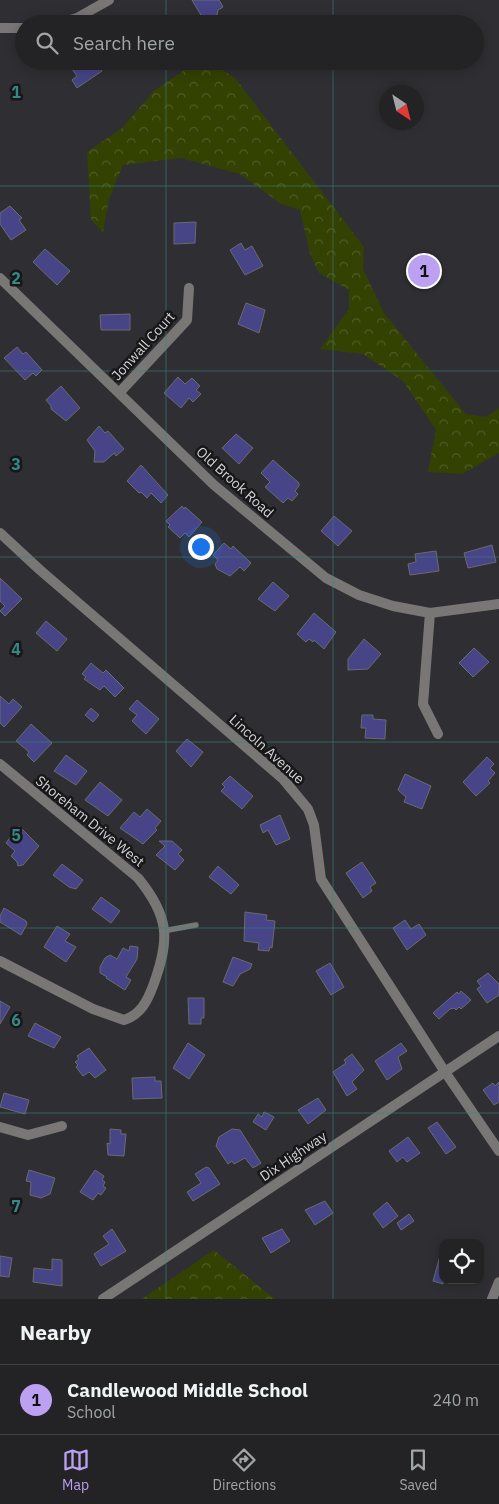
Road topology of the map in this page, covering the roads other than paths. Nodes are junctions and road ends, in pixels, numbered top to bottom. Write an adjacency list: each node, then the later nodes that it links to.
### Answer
1 (109, 0): 2 (street)
2 (82, 15)
3 (0, 28): 4 (street)
4 (15, 28)
5 (0, 278): 7 (street, Old Brook Road)
6 (189, 288): 7 (street, Jonwall Court)
7 (120, 392): 10 (street, Old Brook Road)
8 (0, 533): 17 (street, Lincoln Avenue)
9 (499, 604): 10 (street, Old Brook Road)
10 (430, 613): 11 (street)
11 (438, 734)
12 (0, 764): 14 (street, Shoreham Drive West)
13 (196, 925): 14 (lane)
14 (163, 931): 15 (street, Shoreham Drive West)
15 (0, 961)
16 (499, 1036): 17 (street, Dix Highway)
17 (445, 1072): 20 (street, Lincoln Avenue); 22 (street, Dix Highway)
18 (62, 1126): 19 (street)
19 (0, 1127)
20 (499, 1151)
21 (499, 1282): 23 (street)
22 (103, 1299)
23 (492, 1299)

